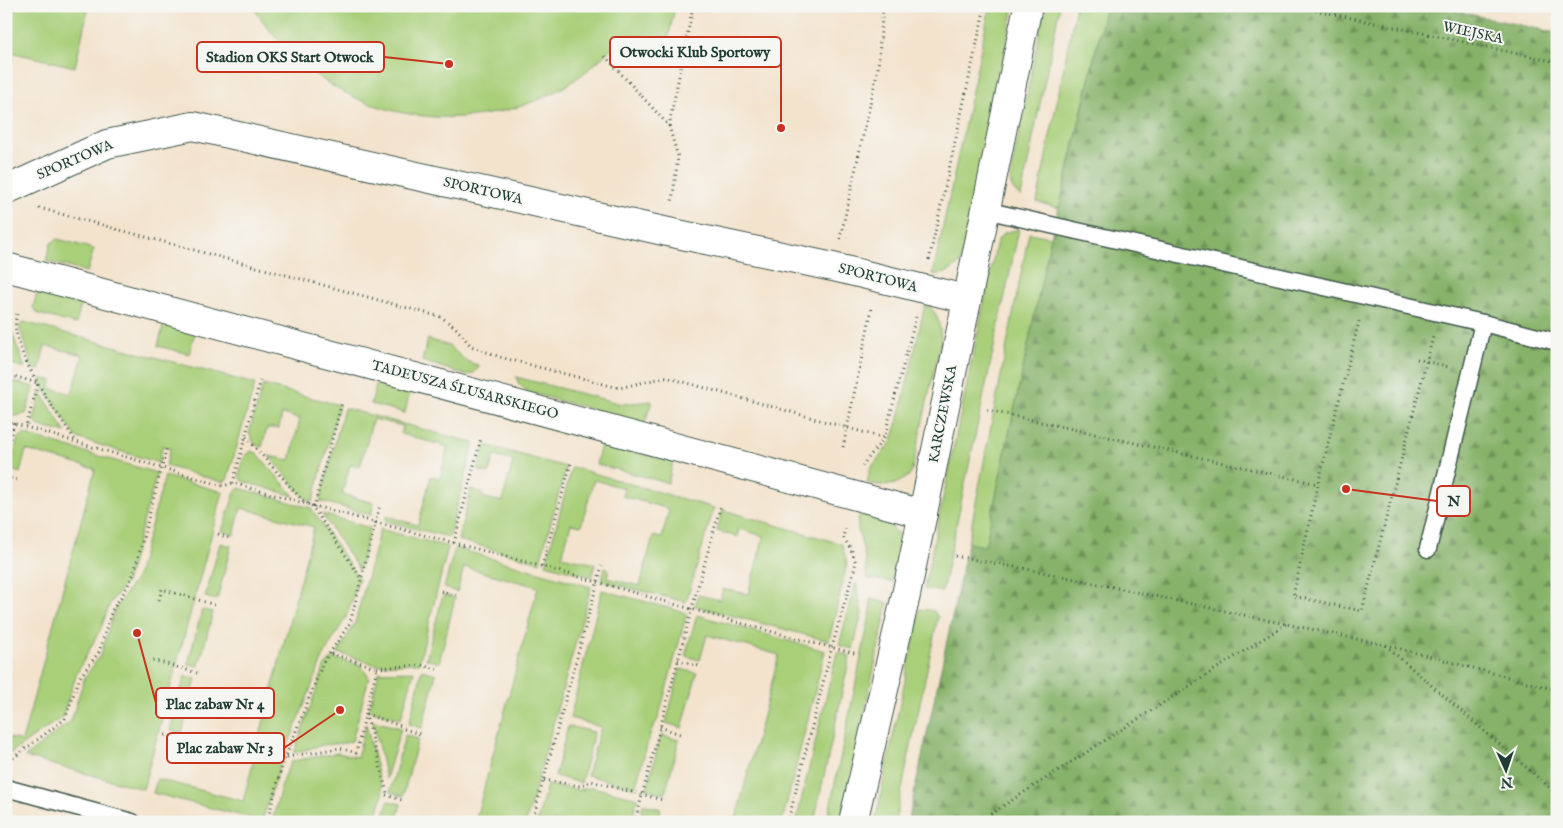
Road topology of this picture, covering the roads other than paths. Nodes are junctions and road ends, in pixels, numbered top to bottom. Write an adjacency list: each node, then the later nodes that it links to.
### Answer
1 (1028, 6): 3 (street, KARCZEWSKA)
2 (6, 190): 5 (street, SPORTOWA)
3 (985, 210): 5 (street, KARCZEWSKA); 6 (lane)
4 (6, 266): 8 (street, TADEUSZA ŚLUSARSKIEGO)
5 (966, 299): 8 (street, KARCZEWSKA)
6 (1483, 323): 7 (lane); 9 (lane)
7 (1557, 342)
8 (923, 514): 12 (street, KARCZEWSKA)
9 (1428, 549)
10 (6, 788): 11 (lane)
11 (132, 822)
12 (853, 822)

